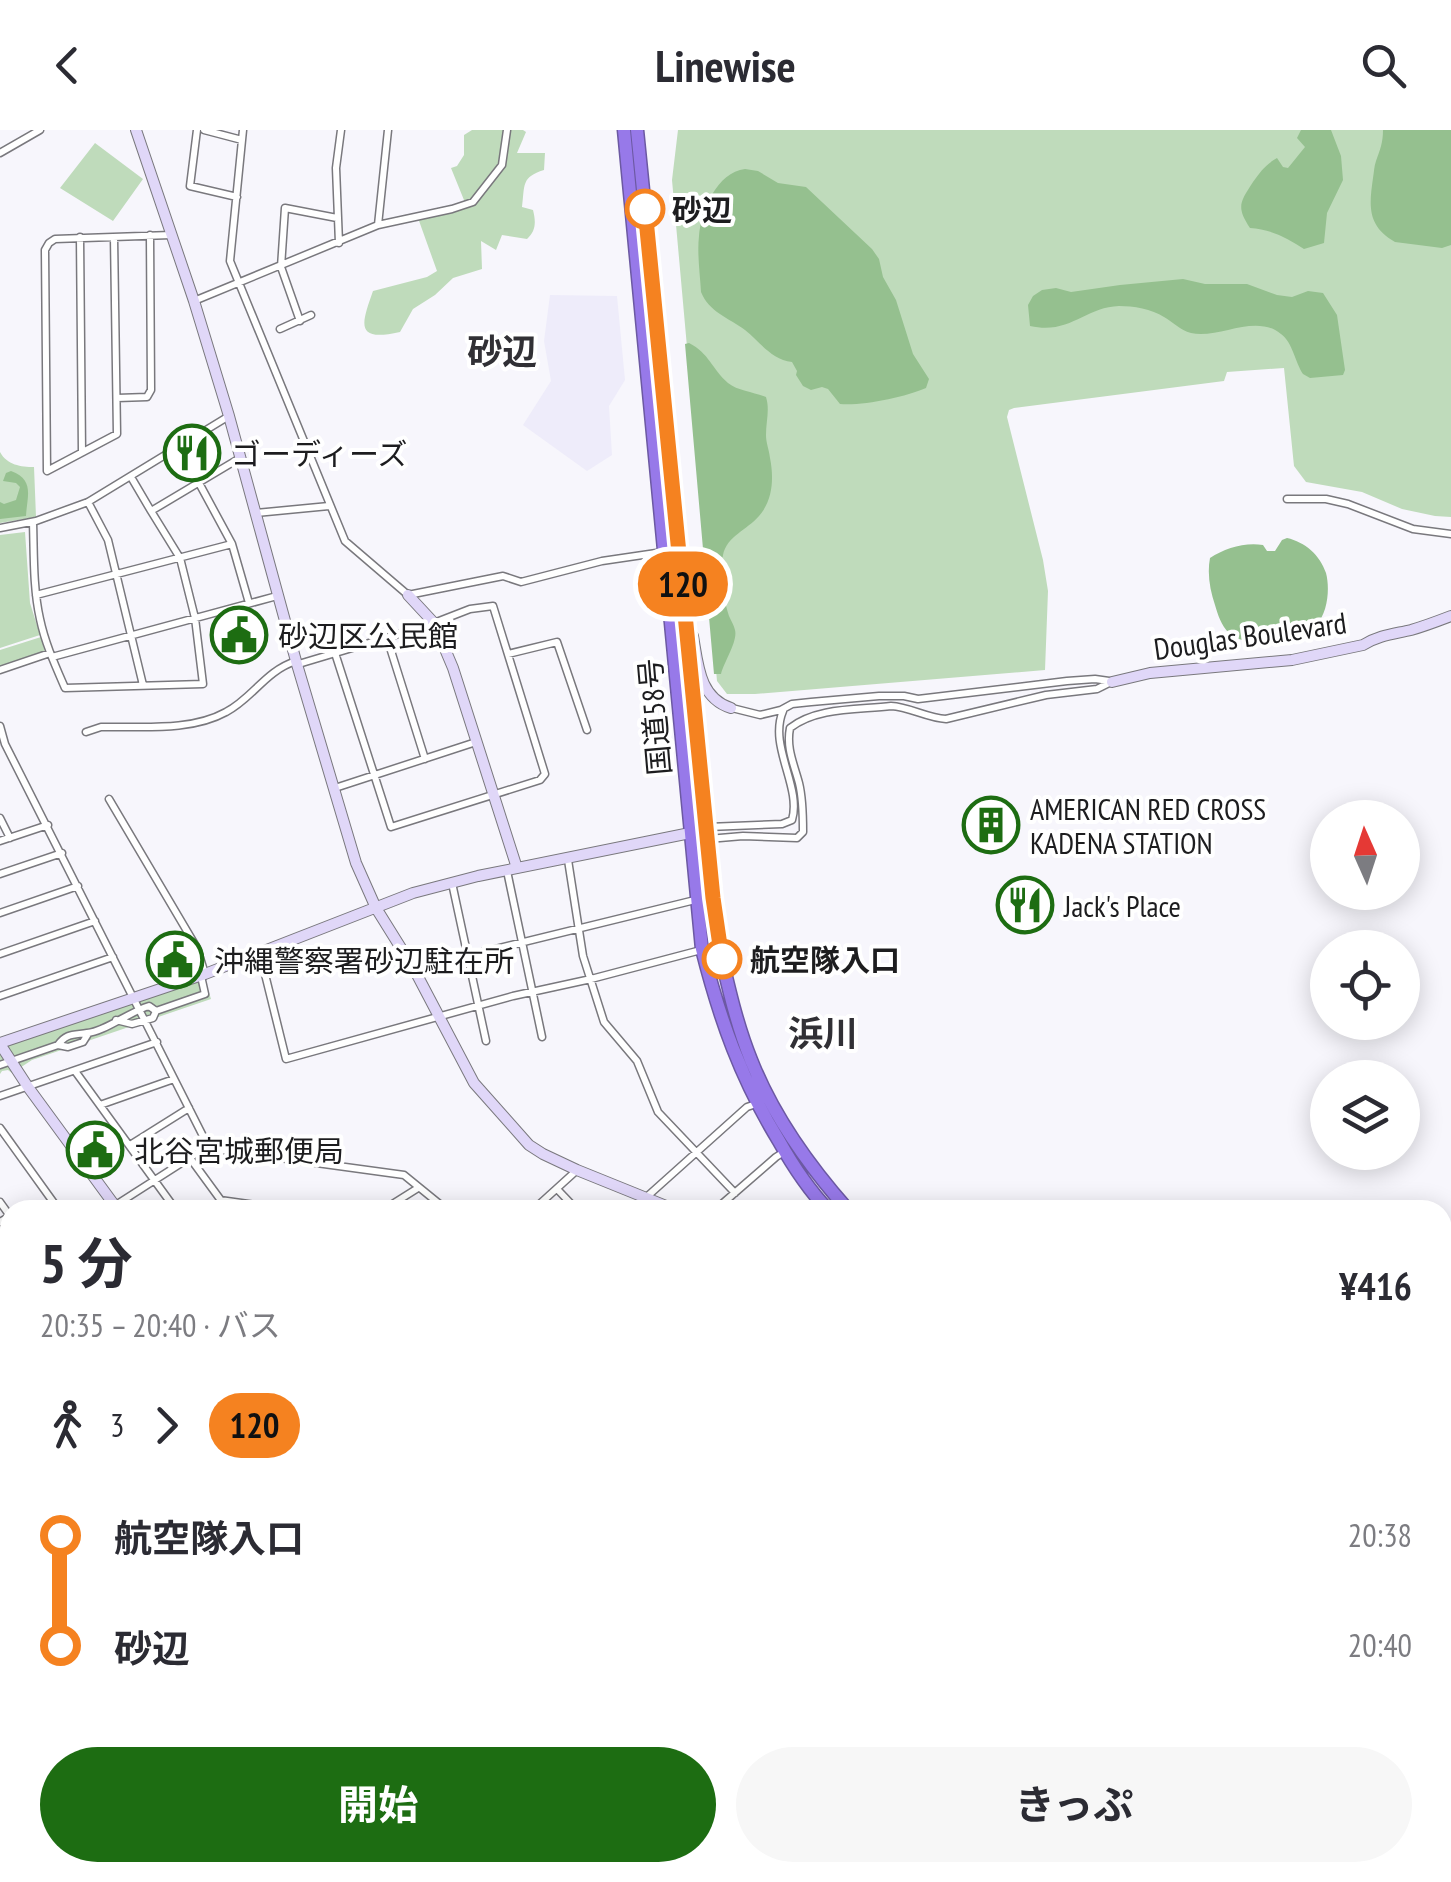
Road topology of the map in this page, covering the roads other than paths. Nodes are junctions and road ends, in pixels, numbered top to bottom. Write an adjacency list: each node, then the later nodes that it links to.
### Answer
1 (136, 130): 16 (street)
2 (200, 130): 10 (street); 12 (street)
3 (243, 130): 10 (street)
4 (341, 130): 13 (street)
5 (388, 130): 14 (street)
6 (508, 130): 14 (street)
7 (624, 130): 41 (highway, 国道58号)
8 (637, 130): 47 (highway, 国道58号)
9 (37, 131): 11 (street)
10 (242, 140): 12 (street)
11 (0, 152)
12 (237, 197): 21 (street)
13 (337, 218): 19 (street); 20 (street)
14 (378, 225): 19 (street)
15 (150, 235): 16 (street); 17 (street); 26 (street)
16 (171, 235): 22 (street)
17 (114, 237): 18 (street); 26 (street)
18 (80, 238): 28 (street); 28 (street)
19 (338, 243): 20 (street)
20 (281, 267): 21 (street); 24 (street)
21 (240, 284): 22 (street); 34 (street)
22 (194, 301): 27 (street)
23 (311, 315): 24 (street)
24 (300, 321): 25 (street)
25 (280, 329)
26 (117, 398): 28 (street)
27 (229, 416): 29 (street); 30 (street)
28 (82, 452)
29 (240, 458): 31 (street); 36 (street)
30 (131, 477): 33 (street); 35 (street)
31 (199, 482): 35 (street); 40 (street)
32 (1288, 499): 39 (street)
33 (88, 502): 37 (street); 43 (street)
34 (330, 506): 36 (street); 45 (street)
35 (151, 511): 42 (street)
36 (256, 513): 46 (street)
37 (33, 522): 38 (street); 44 (street)
38 (0, 528)
39 (1451, 534)
40 (232, 544): 42 (street); 48 (street)
41 (664, 552): 45 (street); 76 (highway, 国道58号)
42 (180, 558): 43 (street); 50 (street)
43 (116, 575): 44 (street); 52 (street)
44 (36, 595): 56 (street)
45 (408, 595): 51 (street)
46 (278, 596): 48 (street); 57 (street)
47 (684, 596): 62 (street); 75 (highway, 国道58号)
48 (249, 603): 50 (street)
49 (1451, 616): 59 (street, Douglas Boulevard)
50 (195, 618): 52 (street); 60 (street)
51 (434, 623): 53 (street); 55 (street); 67 (street)
52 (132, 634): 56 (street); 60 (street)
53 (386, 638): 54 (street); 68 (street)
54 (335, 653): 57 (street); 69 (street)
55 (508, 654): 65 (street); 71 (street)
56 (51, 655): 58 (street); 60 (street)
57 (297, 662): 66 (street); 70 (street)
58 (0, 670)
59 (1112, 682): 61 (street); 61 (street)
60 (143, 686)
61 (876, 705): 63 (street); 75 (street)
62 (730, 708): 63 (street)
63 (786, 708): 75 (street)
64 (0, 726): 74 (street)
65 (588, 730)
66 (86, 732)
67 (476, 742): 68 (street); 71 (street)
68 (425, 759): 69 (street)
69 (375, 776): 70 (street); 71 (street)
70 (334, 789): 86 (street)
71 (493, 794): 81 (street)
72 (110, 799): 97 (street)
73 (0, 818): 77 (street)
74 (48, 825): 77 (street); 79 (street)
75 (707, 833): 76 (street); 144 (highway, 国道58号)
76 (690, 834): 80 (street); 85 (highway, 国道58号)
77 (10, 838): 78 (street)
78 (0, 841)
79 (62, 853): 82 (street); 84 (street)
80 (568, 860): 81 (street); 89 (street)
81 (512, 870): 83 (street); 90 (street)
82 (0, 874)
83 (452, 883): 86 (street); 94 (street)
84 (78, 886): 87 (street); 88 (street)
85 (696, 900): 89 (street); 91 (highway, 国道58号)
86 (376, 908): 92 (street); 96 (street)
87 (0, 913)
88 (96, 922): 93 (street); 95 (street)
89 (578, 928): 90 (street); 98 (street)
90 (521, 942): 94 (street); 99 (street)
91 (702, 949): 98 (street); 116 (highway, 国道58号)
92 (260, 953): 97 (street); 104 (street)
93 (0, 954)
94 (466, 956): 96 (street); 102 (street)
95 (113, 957): 100 (street); 101 (street)
96 (414, 969): 104 (street)
97 (203, 974): 101 (street); 103 (street)
98 (591, 978): 99 (street); 122 (street)
99 (532, 992): 102 (street); 107 (street)
100 (0, 996)
101 (136, 1004): 103 (street); 105 (street); 106 (street); 110 (street)
102 (477, 1006): 104 (street); 108 (street)
103 (156, 1011): 105 (street)
104 (440, 1017): 125 (street)
105 (144, 1019): 106 (street); 109 (street)
106 (116, 1020): 111 (street)
107 (542, 1037)
108 (486, 1041)
109 (156, 1042): 112 (street); 113 (street)
110 (0, 1043): 111 (street)
111 (6, 1063): 114 (street)
112 (75, 1071): 114 (street); 117 (street)
113 (174, 1079): 117 (street); 118 (street)
114 (28, 1087): 115 (street); 132 (street)
115 (0, 1096)
116 (756, 1104): 122 (street); 123 (highway, 国道58号)
117 (100, 1105): 120 (street)
118 (189, 1108): 120 (street); 121 (street)
119 (0, 1128): 131 (street)
120 (130, 1145): 126 (street)
121 (208, 1146): 124 (street); 127 (street)
122 (696, 1152): 129 (street); 130 (street)
123 (785, 1152): 129 (street); 143 (highway, 国道58号)
124 (190, 1158): 126 (street); 135 (street)
125 (577, 1170): 128 (street); 130 (street)
126 (155, 1180): 133 (street); 134 (street)
127 (418, 1188): 136 (street); 137 (street)
128 (558, 1188): 138 (street); 139 (street)
129 (735, 1192): 142 (street)
130 (646, 1198): 140 (street); 141 (street)
131 (52, 1200)
132 (108, 1200)
133 (127, 1200)
134 (169, 1200)
135 (220, 1200)
136 (399, 1200)
137 (434, 1200)
138 (544, 1200)
139 (568, 1200)
140 (644, 1200)
141 (651, 1200)
142 (726, 1200)
143 (820, 1200)
144 (840, 1200)

